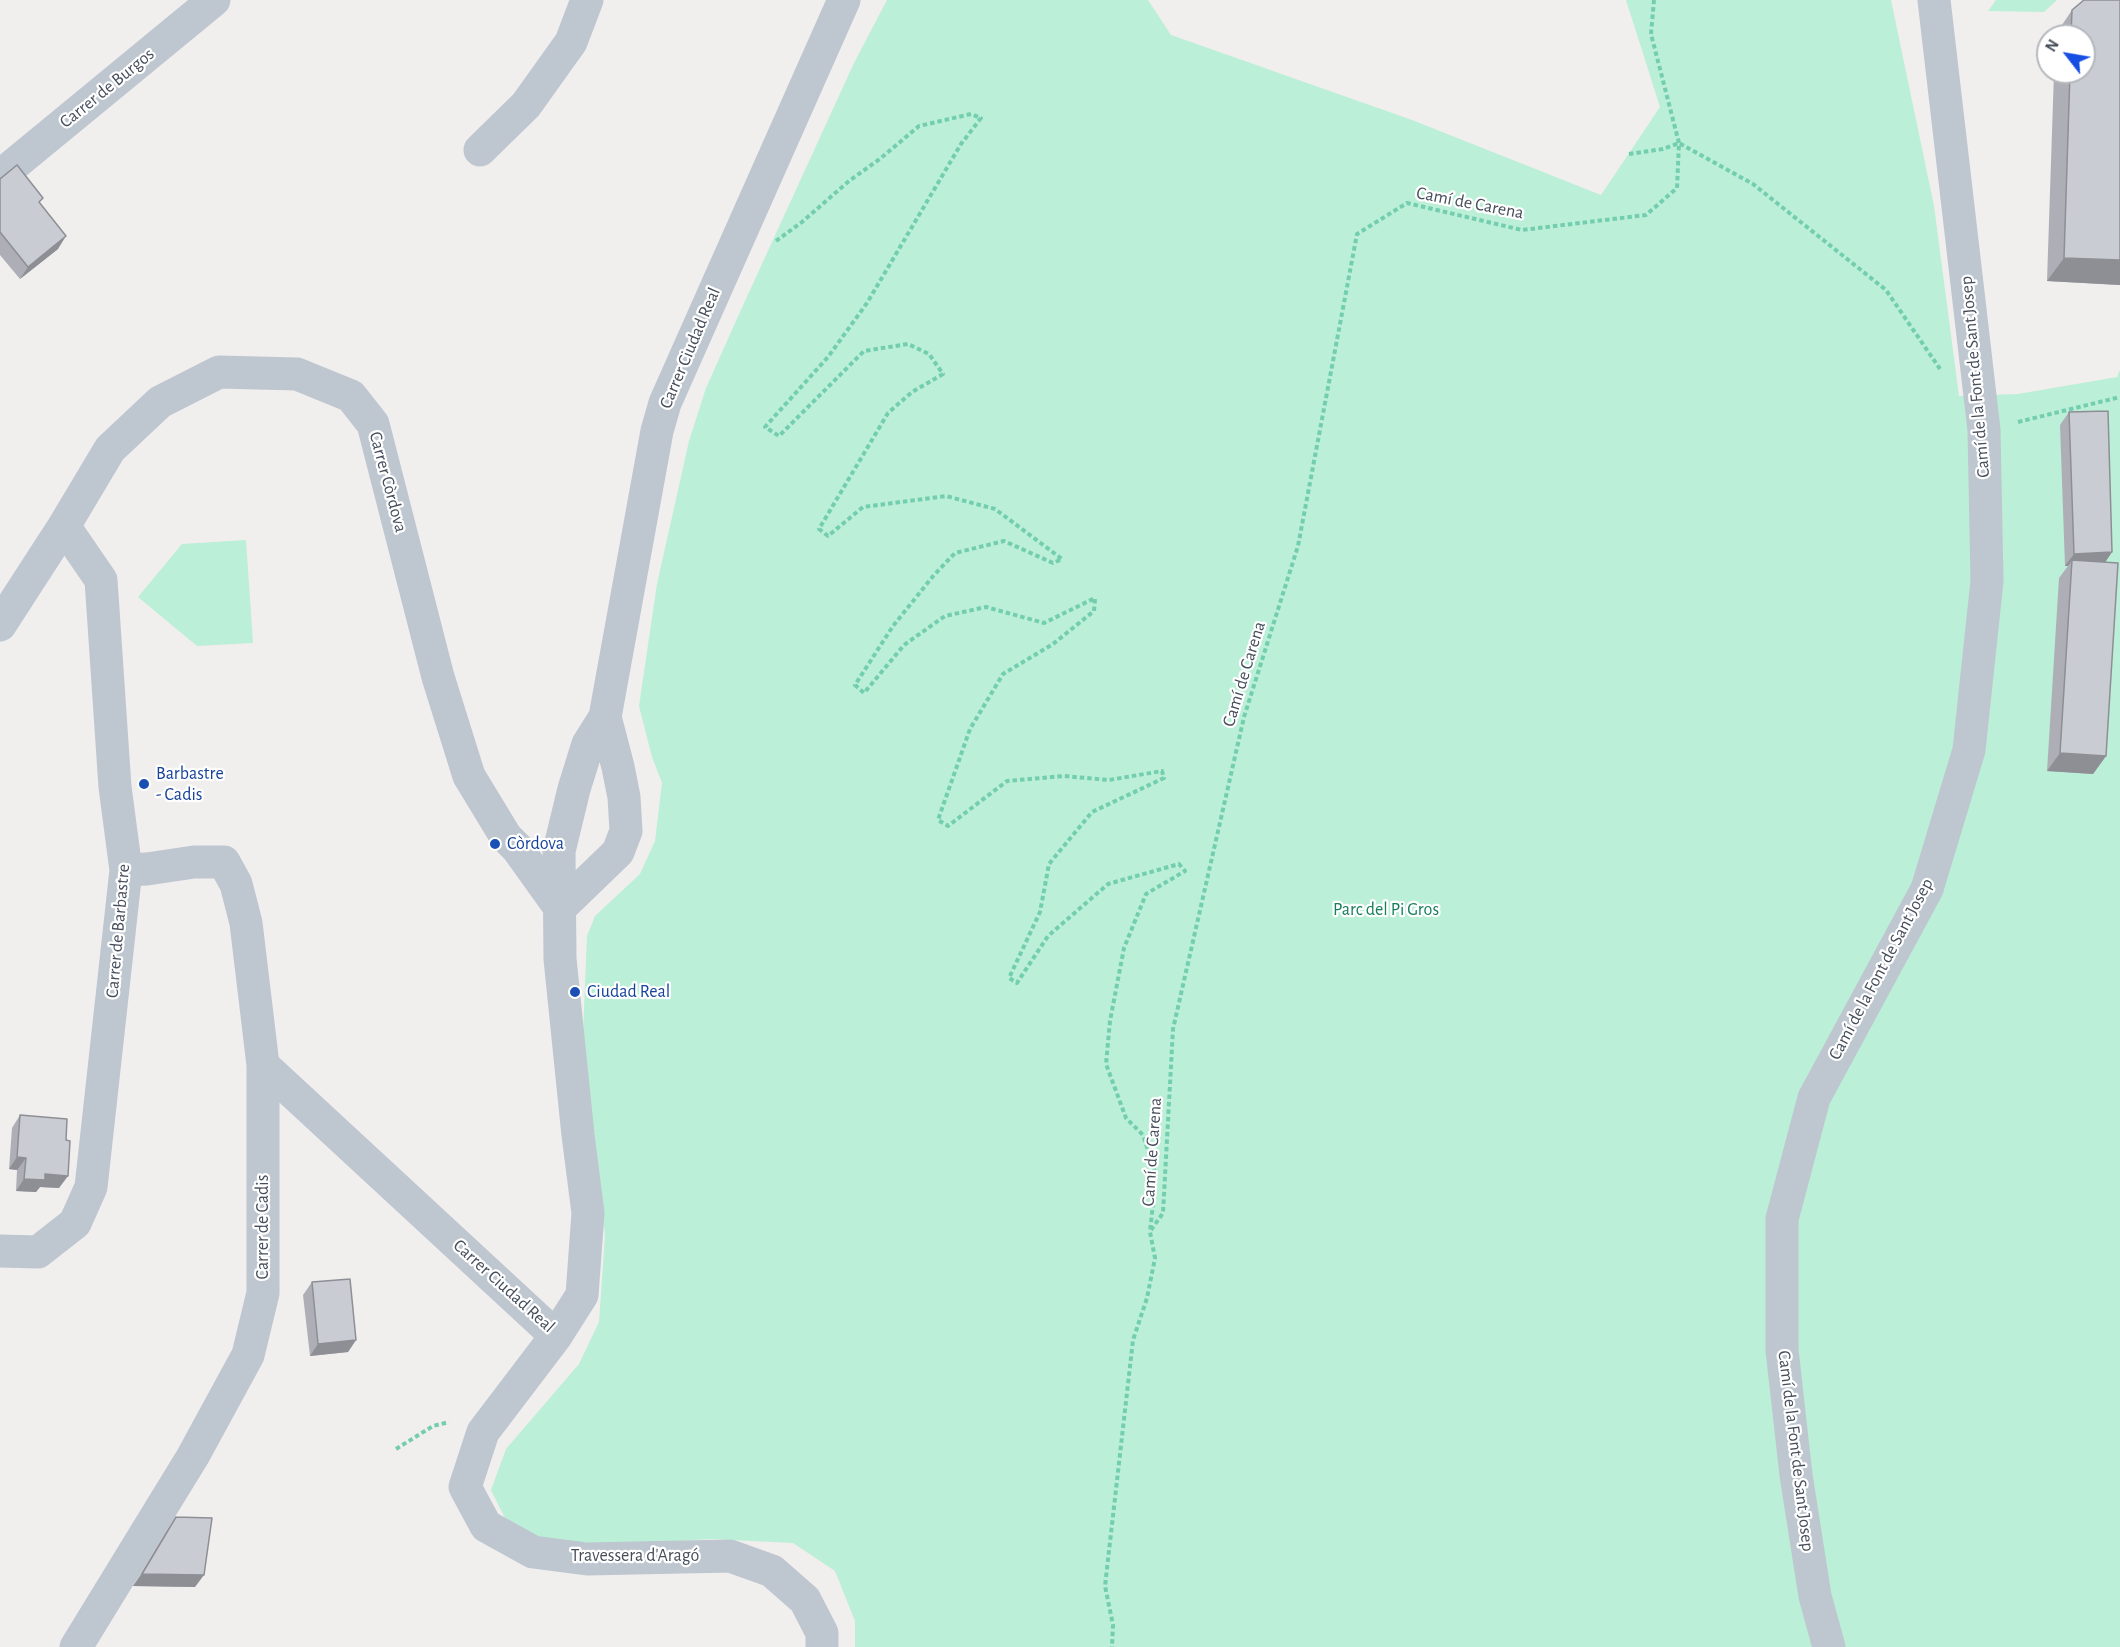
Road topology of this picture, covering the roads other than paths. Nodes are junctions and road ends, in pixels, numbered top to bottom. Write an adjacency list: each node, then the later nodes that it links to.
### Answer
1 (214, 0): 6 (street, Carrer de Burgos)
2 (587, 0): 5 (street)
3 (844, 0): 9 (street, Carrer Ciudad Real)
4 (1935, 0): 17 (street, Camí de la Font de Sant Josep)
5 (480, 150)
6 (0, 176)
7 (64, 526): 8 (street, Carrer Còrdova); 10 (street, Carrer de Barbastre); 11 (street, Carrer Còrdova)
8 (0, 624)
9 (605, 717): 11 (street, Carrer Ciudad Real); 11 (street, Carrer Ciudad Real)
10 (126, 870): 12 (street, Carrer de Cadis); 13 (street, Carrer de Barbastre)
11 (560, 908): 14 (street, Carrer Ciudad Real)
12 (263, 1065): 14 (street, Carrer Ciudad Real); 15 (street, Carrer de Cadis)
13 (0, 1251)
14 (556, 1336): 16 (street, Travessera d'Aragó)
15 (76, 1647)
16 (822, 1647)
17 (1829, 1647)

